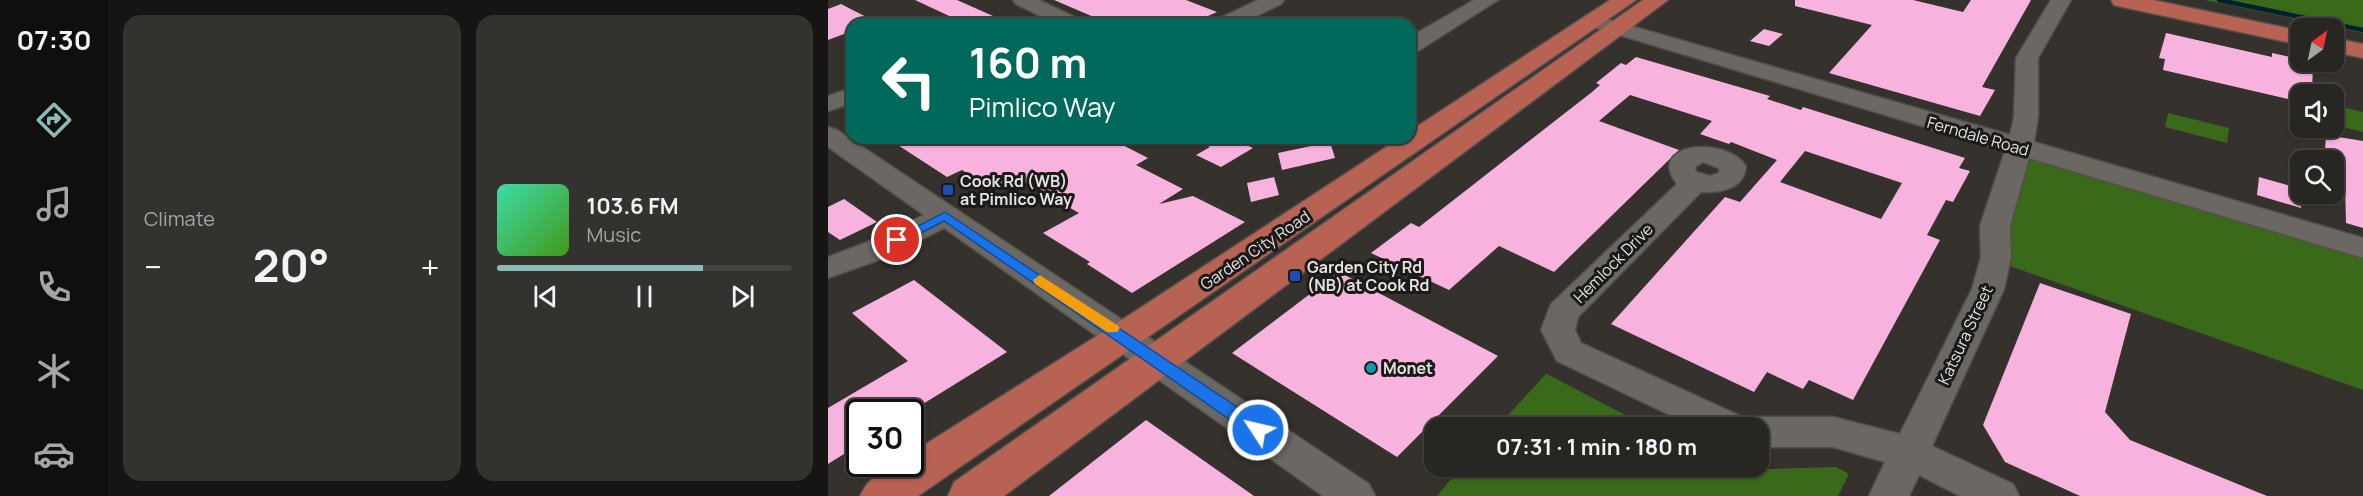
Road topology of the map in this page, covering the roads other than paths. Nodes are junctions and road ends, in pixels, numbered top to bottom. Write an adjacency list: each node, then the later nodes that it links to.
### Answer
1 (1023, 0): 9 (street)
2 (1274, 0): 12 (street)
3 (1488, 0): 18 (street)
4 (1625, 0): 14 (main road, Garden City Road)
5 (1657, 0): 14 (main road, Garden City Road)
6 (2061, 0): 24 (street, Katsura Street)
7 (2122, 0): 16 (main road)
8 (2180, 0): 13 (main road)
9 (1055, 15): 10 (street); 11 (street)
10 (1048, 18)
11 (1061, 18)
12 (1236, 18)
13 (2290, 23)
14 (1605, 25): 24 (street, Ferndale Road); 29 (main road, Garden City Road); 29 (main road, Garden City Road)
15 (2344, 34): 17 (main road)
16 (2290, 36)
17 (2363, 38)
18 (1416, 42)
19 (2344, 47): 20 (main road)
20 (2363, 51)
21 (846, 97): 22 (street)
22 (828, 104)
23 (828, 135): 26 (street)
24 (2021, 148): 27 (street, Ferndale Road); 32 (street, Katsura Street)
25 (1695, 182): 30 (street, Hemlock Drive)
26 (945, 216): 28 (street); 29 (street)
27 (2363, 248)
28 (828, 268)
29 (1141, 349): 33 (main road, Garden City Road); 34 (main road, Garden City Road); 35 (street)
30 (1710, 417)
31 (1769, 432): 32 (street)
32 (1910, 453): 36 (street, Katsura Street); 37 (street)
33 (882, 496)
34 (970, 496)
35 (1355, 496)
36 (1888, 496)
37 (1999, 496)

